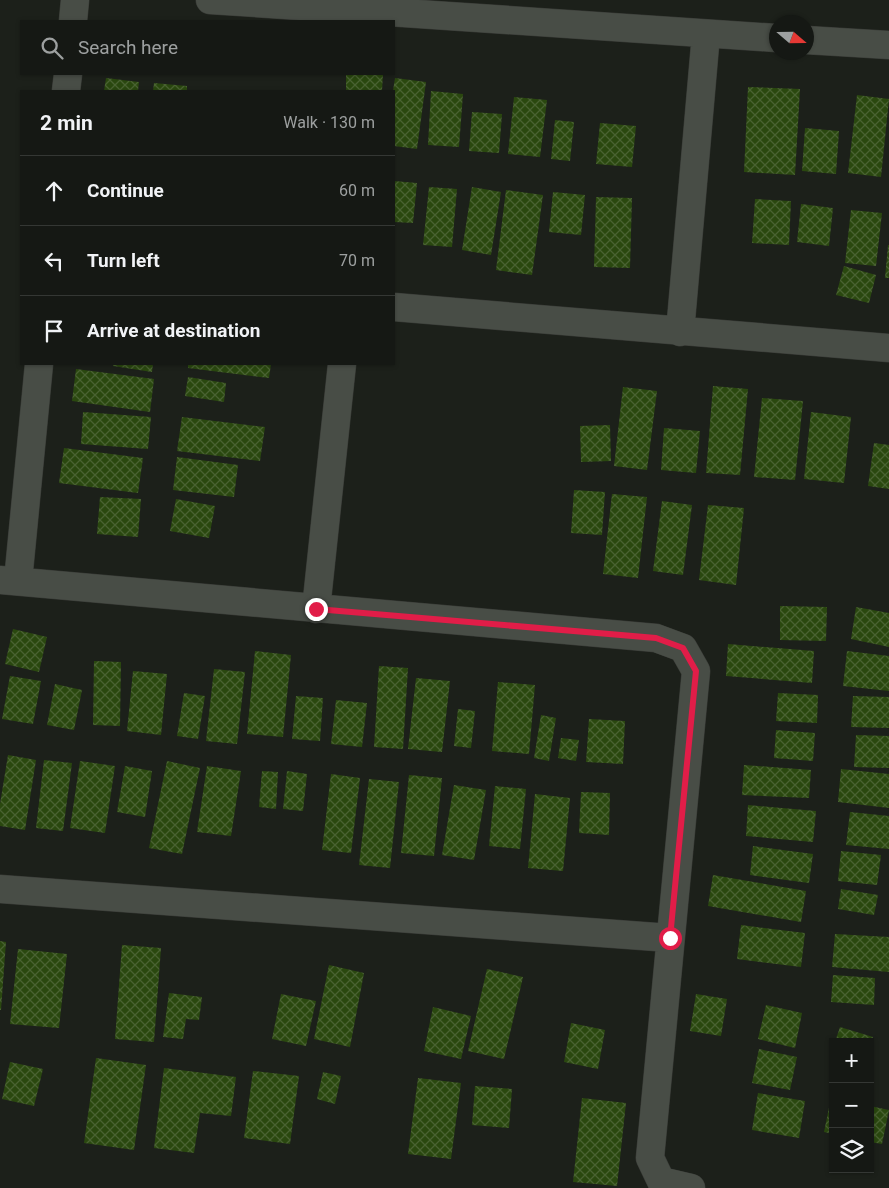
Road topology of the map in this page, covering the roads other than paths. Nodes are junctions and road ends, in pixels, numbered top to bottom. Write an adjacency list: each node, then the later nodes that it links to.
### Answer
1 (75, 0): 3 (street)
2 (210, 0): 4 (street)
3 (73, 20)
4 (706, 34): 5 (street); 11 (street)
5 (769, 38)
6 (814, 40): 7 (street)
7 (889, 45)
8 (68, 75): 9 (street)
9 (66, 90)
10 (395, 307): 11 (street)
11 (680, 332): 12 (street)
12 (889, 348)
13 (39, 365): 15 (street)
14 (342, 365): 16 (street)
15 (9, 581): 16 (street)
16 (316, 609): 18 (street)
17 (0, 889): 18 (street)
18 (670, 938): 19 (street)
19 (692, 1188)

